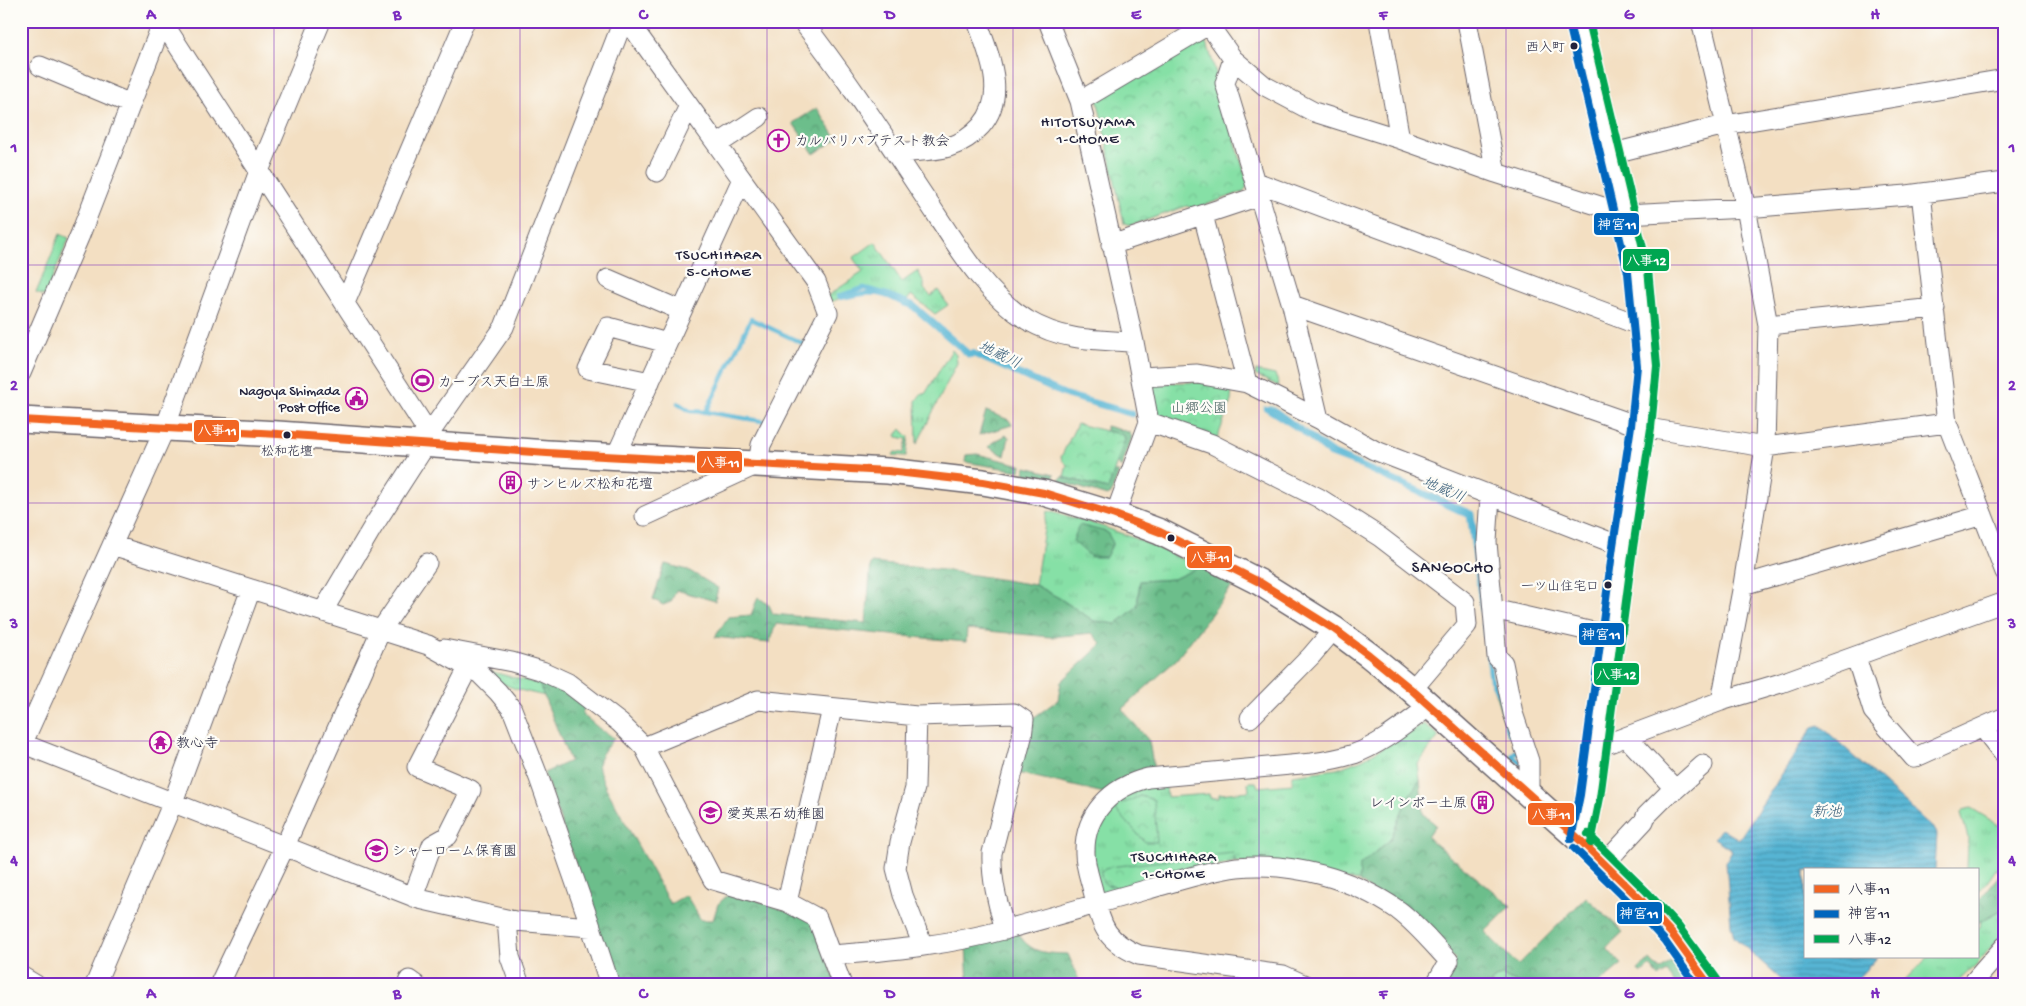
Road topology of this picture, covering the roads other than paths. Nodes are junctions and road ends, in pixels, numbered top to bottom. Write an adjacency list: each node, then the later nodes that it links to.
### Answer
1 (321, 21): 26 (street)
2 (465, 21): 38 (street)
3 (623, 21): 56 (street)
4 (628, 21): 19 (street)
5 (802, 21): 24 (street)
6 (977, 21): 24 (street)
7 (1048, 21): 17 (street)
8 (1379, 21): 22 (street)
9 (1467, 21): 28 (street)
10 (1579, 21): 25 (street)
11 (1701, 21): 21 (street)
12 (163, 22): 18 (street); 26 (street)
13 (1207, 23): 14 (street); 17 (street)
14 (1233, 59): 22 (street); 31 (street)
15 (40, 66): 18 (street)
16 (2005, 79): 21 (street)
17 (1080, 101): 36 (street)
18 (131, 104): 46 (street)
19 (689, 106): 23 (street); 27 (street)
20 (759, 117): 23 (street)
21 (1725, 125): 25 (street); 33 (street)
22 (1400, 139): 28 (street)
23 (718, 144): 29 (street)
24 (896, 153): 45 (street)
25 (1610, 154): 34 (street)
26 (259, 171): 38 (street); 55 (street)
27 (657, 172)
28 (1496, 174): 34 (street)
29 (742, 179): 41 (street); 59 (street)
30 (2005, 182): 32 (street)
31 (1258, 189): 35 (street); 39 (street); 43 (street)
32 (1921, 193): 33 (street); 40 (street)
33 (1746, 208): 34 (street); 42 (street)
34 (1625, 214): 43 (street)
35 (1203, 215): 36 (street); 49 (street)
36 (1111, 245): 45 (street)
37 (608, 279): 41 (street)
38 (346, 302): 56 (street)
39 (1292, 305): 50 (street); 54 (street)
40 (1935, 308): 42 (street); 53 (street)
41 (682, 311): 44 (street)
42 (1768, 326): 57 (street)
43 (1644, 327): 54 (street)
44 (668, 342): 48 (street); 48 (street)
45 (1134, 342): 47 (street)
46 (21, 373)
47 (1141, 377): 49 (street); 52 (street)
48 (650, 382): 58 (street)
49 (1247, 383): 50 (street)
50 (1319, 419): 60 (street)
51 (21, 420): 55 (main road)
52 (1149, 422): 61 (street); 79 (street)
53 (1947, 423): 57 (street); 62 (street)
54 (1642, 427): 57 (street); 65 (street)
55 (165, 428): 56 (main road); 64 (street)
56 (425, 446): 58 (main road); 72 (street)
57 (1765, 447): 68 (street)
58 (616, 456): 59 (main road)
59 (758, 464): 61 (main road); 63 (street)
60 (1490, 496): 65 (street); 71 (street)
61 (1115, 515): 73 (main road)
62 (1983, 515): 67 (street); 68 (street)
63 (645, 516)
64 (112, 545): 69 (street); 87 (street)
65 (1623, 547): 75 (street)
66 (428, 563): 74 (street)
67 (2005, 572)
68 (1743, 585): 80 (street)
69 (251, 589): 72 (street); 94 (street)
70 (2005, 602): 77 (street)
71 (1493, 609): 75 (street); 93 (street)
72 (323, 611): 74 (street)
73 (1334, 629): 79 (main road); 83 (street)
74 (381, 630): 76 (street); 96 (street)
75 (1611, 636): 89 (street)
76 (428, 645): 78 (street); 88 (street)
77 (1856, 657): 80 (street); 85 (street)
78 (468, 668): 98 (street); 102 (street)
79 (1421, 698): 93 (main road); 100 (street)
80 (1721, 701): 86 (street)
81 (832, 709): 82 (street); 88 (street); 99 (street)
82 (917, 716): 103 (street); 104 (street)
83 (1250, 718)
84 (2005, 718): 85 (street)
85 (1983, 728): 90 (street)
86 (1626, 737): 89 (street); 92 (street)
87 (22, 744): 94 (street)
88 (644, 747): 99 (street)
89 (1596, 748): 95 (street)
90 (2005, 756)
91 (1703, 765): 92 (street)
92 (1674, 788): 97 (street)
93 (1529, 793): 95 (main road)
94 (173, 802): 96 (street); 109 (street)
95 (1581, 841): 97 (main road)
96 (285, 846): 98 (street); 110 (street)
97 (1604, 864): 118 (main road)
98 (413, 897): 101 (street)
99 (787, 902): 106 (street)
100 (1096, 904): 103 (street); 116 (street); 117 (street)
101 (507, 919): 102 (street); 113 (street)
102 (591, 927): 114 (street)
103 (1005, 930): 104 (street)
104 (922, 946): 106 (street)
105 (2005, 946): 119 (street)
106 (831, 955): 115 (street)
107 (21, 976): 108 (street)
108 (36, 985)
109 (94, 985)
110 (219, 985)
111 (407, 985): 112 (street)
112 (416, 985)
113 (520, 985)
114 (610, 985)
115 (842, 985)
116 (1305, 985)
117 (1435, 985)
118 (1709, 985)
119 (1971, 985)

